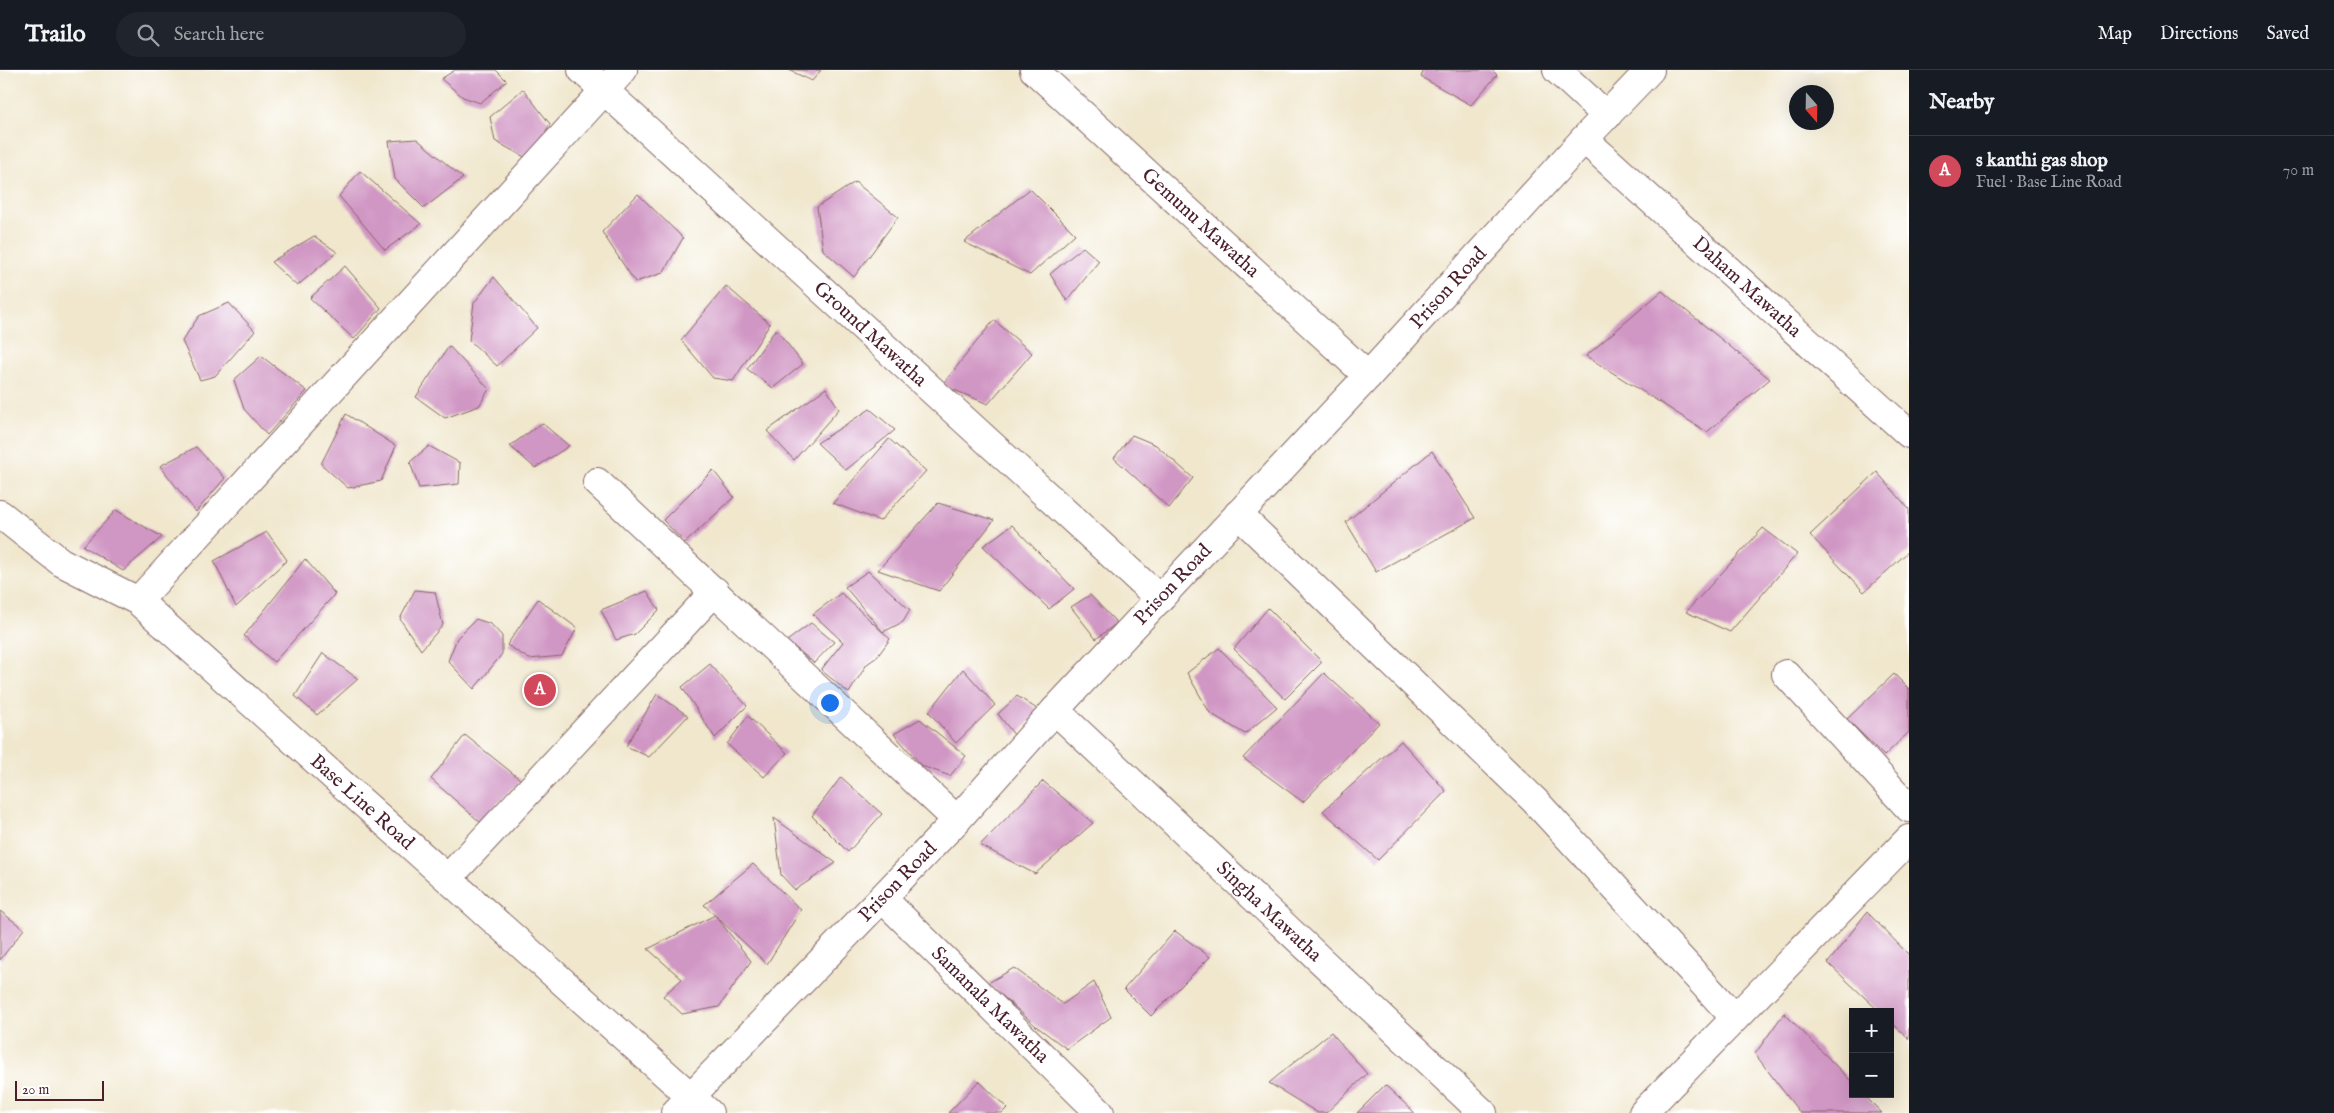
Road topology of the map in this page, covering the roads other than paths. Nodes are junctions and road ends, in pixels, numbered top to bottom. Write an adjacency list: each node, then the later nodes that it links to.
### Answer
1 (582, 70): 6 (street, Ground Mawatha)
2 (624, 70): 6 (street)
3 (1034, 70): 9 (street, Gemunu Mawatha)
4 (1557, 70): 7 (street)
5 (1650, 70): 7 (street, Prison Road)
6 (604, 92): 15 (street, Ground Mawatha); 16 (street)
7 (1607, 116): 8 (street, Prison Road)
8 (1584, 139): 9 (street, Prison Road); 10 (street, Daham Mawatha)
9 (1368, 376): 13 (street, Prison Road)
10 (1909, 434)
11 (597, 482): 14 (street)
12 (0, 514): 16 (street, Base Line Road)
13 (1238, 514): 15 (street, Prison Road); 24 (street)
14 (715, 591): 20 (street); 22 (street)
15 (1160, 599): 18 (street, Prison Road)
16 (138, 601): 22 (street, Base Line Road)
17 (1786, 674): 19 (street)
18 (1055, 710): 20 (street, Prison Road); 27 (street, Singha Mawatha)
19 (1909, 808)
20 (957, 820): 23 (street, Prison Road)
21 (1909, 839): 24 (street)
22 (448, 878): 25 (street, Base Line Road)
23 (882, 898): 25 (street, Prison Road); 26 (street, Samanala Mawatha)
24 (1735, 1018): 28 (street)
25 (691, 1107)
26 (1100, 1113)
27 (1483, 1113)
28 (1643, 1113)

